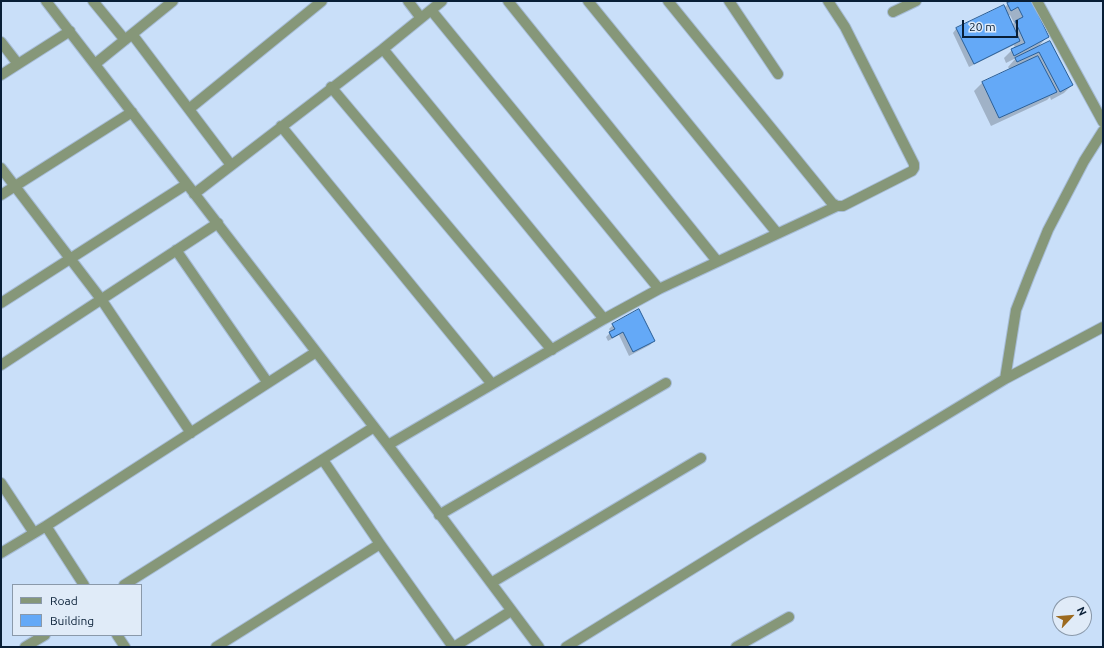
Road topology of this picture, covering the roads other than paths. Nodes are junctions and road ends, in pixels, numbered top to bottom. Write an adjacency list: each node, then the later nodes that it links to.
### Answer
1 (46, 1): 17 (street)
2 (93, 1): 18 (street)
3 (173, 1): 18 (street)
4 (322, 1): 26 (street)
5 (408, 1): 16 (street)
6 (442, 1): 14 (street)
7 (508, 1): 42 (street)
8 (588, 1): 39 (street)
9 (668, 1): 37 (street)
10 (729, 1): 23 (street)
11 (828, 1): 37 (street)
12 (916, 1): 15 (street)
13 (1037, 1): 28 (street)
14 (431, 10): 16 (street); 43 (street)
15 (893, 12)
16 (421, 18): 20 (street)
17 (70, 31): 21 (street); 22 (street)
18 (128, 37): 22 (street); 26 (street)
19 (1, 42): 21 (street)
20 (383, 49): 25 (street); 46 (street)
21 (18, 64): 24 (street)
22 (95, 64): 27 (street)
23 (778, 74)
24 (1, 75)
25 (331, 87): 29 (street); 48 (street)
26 (189, 109): 31 (street)
27 (132, 112): 33 (street); 34 (street)
28 (1103, 122)
29 (281, 126): 31 (street); 53 (street)
30 (1103, 131): 51 (street)
31 (231, 165): 35 (street)
32 (1, 168): 34 (street)
33 (187, 184): 35 (street); 41 (street)
34 (15, 186): 36 (street); 41 (street)
35 (194, 194): 38 (street)
36 (1, 195)
37 (837, 206): 39 (street)
38 (218, 223): 40 (street); 49 (street)
39 (777, 233): 42 (street)
40 (176, 250): 44 (street); 52 (street)
41 (71, 258): 44 (street); 45 (street)
42 (717, 261): 43 (street)
43 (659, 289): 46 (street)
44 (101, 299): 50 (street); 56 (street)
45 (1, 302)
46 (604, 319): 48 (street)
47 (1103, 327): 51 (street)
48 (552, 350): 53 (street)
49 (316, 352): 52 (street); 55 (street)
50 (1, 365)
51 (1005, 379): 78 (street)
52 (268, 384): 56 (street)
53 (492, 384): 57 (street)
54 (666, 384): 61 (street)
55 (374, 427): 57 (street); 59 (street)
56 (191, 432): 62 (street)
57 (388, 446): 61 (street)
58 (701, 458): 66 (street)
59 (323, 460): 64 (street); 68 (street)
60 (1, 483): 63 (street)
61 (439, 515): 66 (street)
62 (46, 526): 63 (street); 67 (street)
63 (34, 533): 65 (street)
64 (380, 544): 75 (street); 76 (street)
65 (1, 553)
66 (490, 583): 69 (street)
67 (83, 584)
68 (126, 584)
69 (511, 610): 76 (street); 77 (street)
70 (788, 616): 79 (street)
71 (42, 636): 73 (street)
72 (118, 636): 74 (street)
73 (26, 647)
74 (125, 647)
75 (216, 647)
76 (453, 647)
77 (539, 647)
78 (566, 647)
79 (736, 647)

